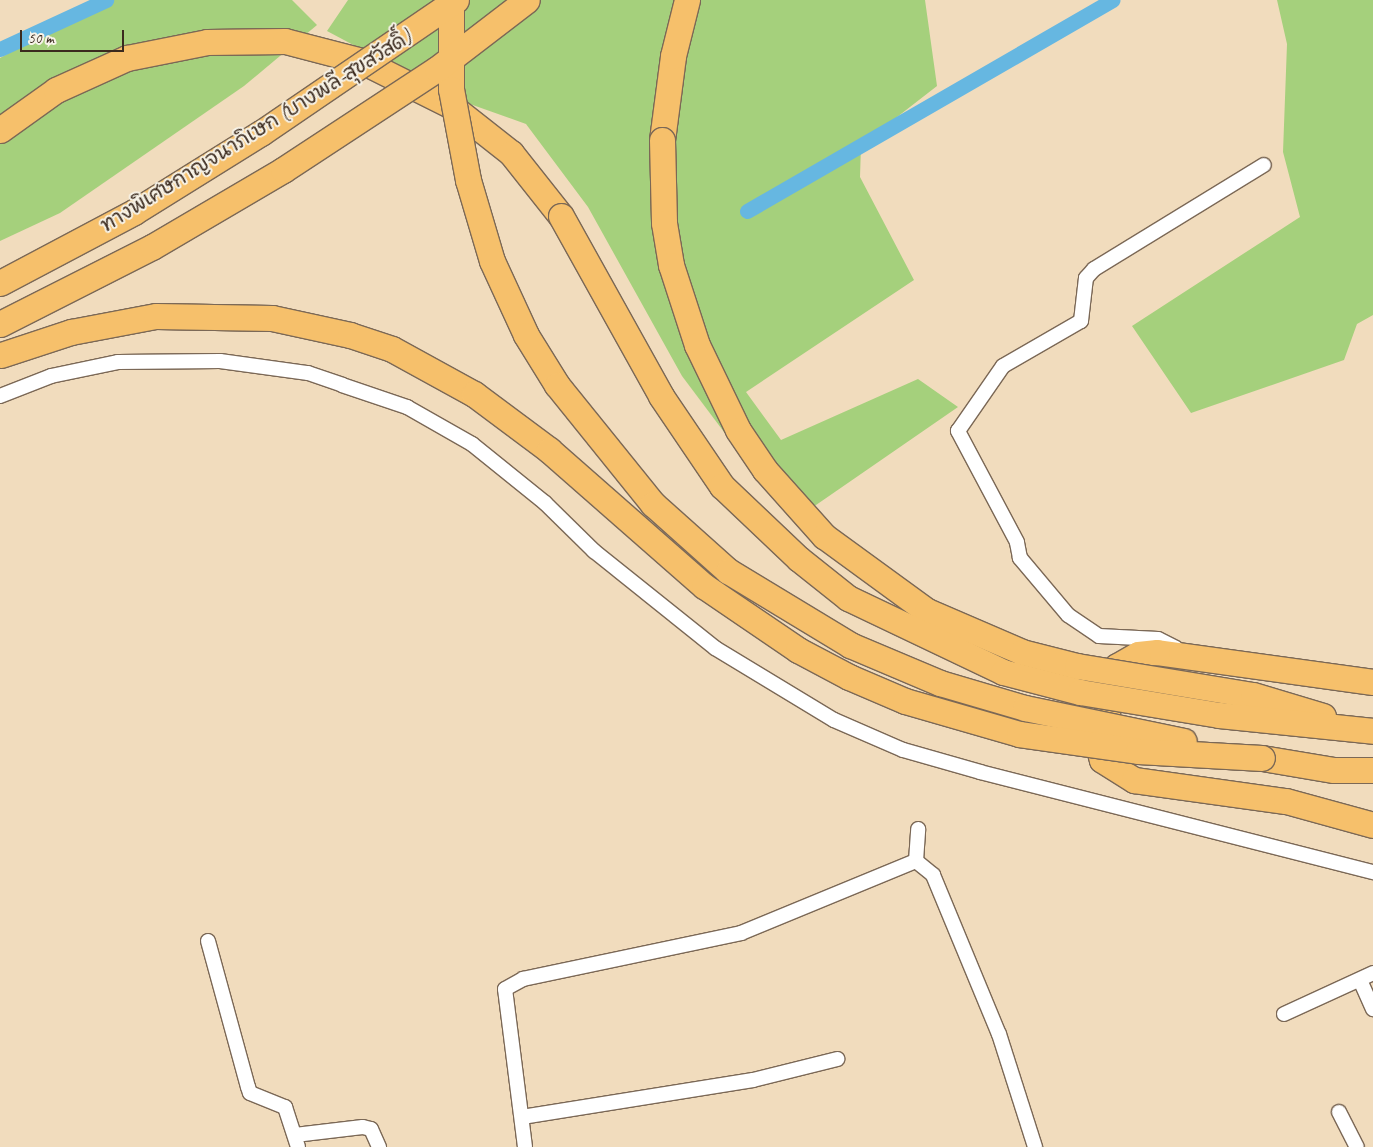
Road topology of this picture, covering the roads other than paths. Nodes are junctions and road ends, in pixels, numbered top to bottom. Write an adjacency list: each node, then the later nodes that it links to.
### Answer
1 (451, 0): 14 (highway, bridge)
2 (456, 0): 7 (highway, ทางพิเศษกาญจนาภิเษก (บางพลี-สุขสวัสดิ์), bridge)
3 (527, 0): 8 (highway, ทางพิเศษกาญจนาภิเษก (บางพลี-สุขสวัสดิ์), bridge)
4 (687, 0): 13 (highway, bridge)
5 (0, 130): 13 (highway, bridge)
6 (1264, 165): 11 (street)
7 (0, 283)
8 (0, 324)
9 (0, 355): 14 (highway, bridge)
10 (0, 396): 21 (street)
11 (1191, 656): 12 (highway); 18 (highway)
12 (1373, 682)
13 (1371, 731)
14 (1262, 758): 15 (highway)
15 (1334, 770): 16 (highway); 17 (highway)
16 (1373, 770)
17 (1373, 786)
18 (1373, 825)
19 (918, 829): 20 (street)
20 (916, 861): 29 (street); 33 (street)
21 (1373, 872)
22 (208, 941): 30 (street)
23 (1373, 973): 24 (street)
24 (1360, 980): 25 (street); 26 (street)
25 (1373, 1009)
26 (1284, 1014)
27 (838, 1059): 29 (street)
28 (1339, 1112): 34 (street)
29 (522, 1117): 32 (street)
30 (297, 1141): 31 (street)
31 (379, 1147)
32 (524, 1147)
33 (1036, 1147)
34 (1357, 1147)

